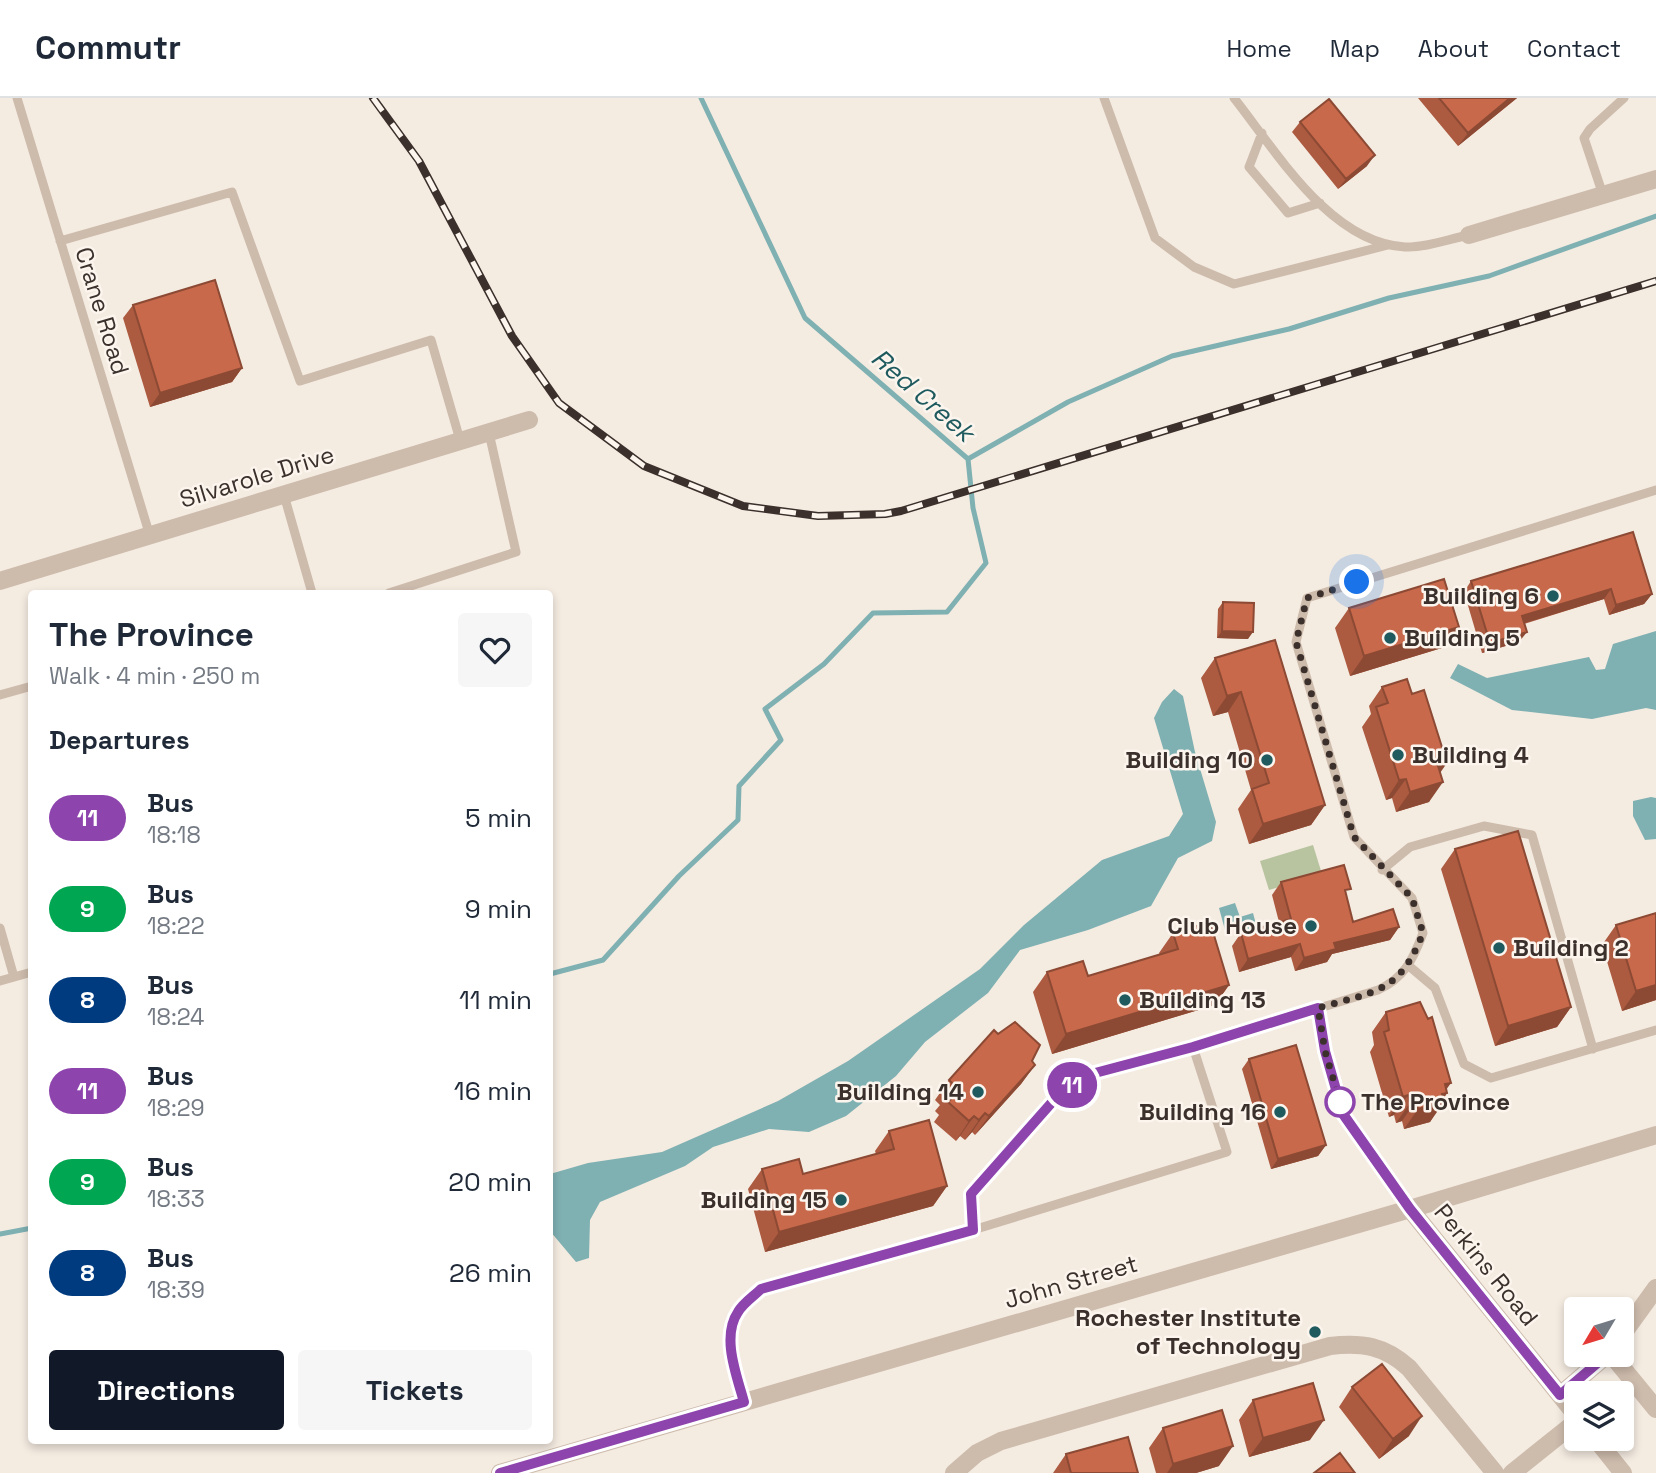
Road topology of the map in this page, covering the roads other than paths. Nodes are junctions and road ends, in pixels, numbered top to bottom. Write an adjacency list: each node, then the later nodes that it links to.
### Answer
1 (17, 98): 10 (lane, Crane Road)
2 (1104, 98): 11 (lane)
3 (1234, 98): 5 (lane)
4 (1624, 98): 7 (lane)
5 (1262, 133): 8 (lane); 8 (lane)
6 (1656, 179): 7 (street)
7 (1603, 195): 9 (street)
8 (1320, 203): 11 (lane)
9 (1469, 235): 11 (lane)
10 (60, 241): 14 (lane); 17 (lane, Crane Road)
11 (1388, 245)
12 (529, 420): 13 (street, Silvarole Drive)
13 (489, 433): 14 (street, Silvarole Drive); 20 (lane)
14 (460, 440): 16 (street, Silvarole Drive)
15 (1656, 490): 23 (lane)
16 (284, 495): 17 (street, Silvarole Drive); 19 (lane)
17 (150, 536): 18 (street, Silvarole Drive)
18 (0, 581)
19 (312, 590)
20 (398, 590)
21 (28, 687): 22 (lane)
22 (0, 695)
23 (1382, 870): 25 (lane); 32 (lane)
24 (0, 928): 27 (lane)
25 (1409, 966): 29 (lane); 32 (lane)
26 (28, 973): 27 (lane)
27 (14, 977): 28 (lane)
28 (0, 981)
29 (1318, 1008): 31 (lane); 34 (lane)
30 (1656, 1030): 32 (lane)
31 (1193, 1047): 35 (lane); 35 (lane)
32 (1593, 1049)
33 (1656, 1135): 34 (street, John Street)
34 (1410, 1209): 40 (street, Perkins Road); 42 (street, John Street)
35 (973, 1230): 42 (lane)
36 (1656, 1288): 37 (street)
37 (1634, 1318)
38 (1593, 1367): 40 (street)
39 (1620, 1367): 43 (street)
40 (1560, 1395): 41 (street, Perkins Road)
41 (1564, 1400)
42 (744, 1402): 46 (street, John Street)
43 (1656, 1409)
44 (1564, 1431): 49 (street)
45 (1605, 1451): 50 (street)
46 (500, 1473)
47 (954, 1473): 48 (street)
48 (1495, 1473)
49 (1512, 1473)
50 (1623, 1473)

